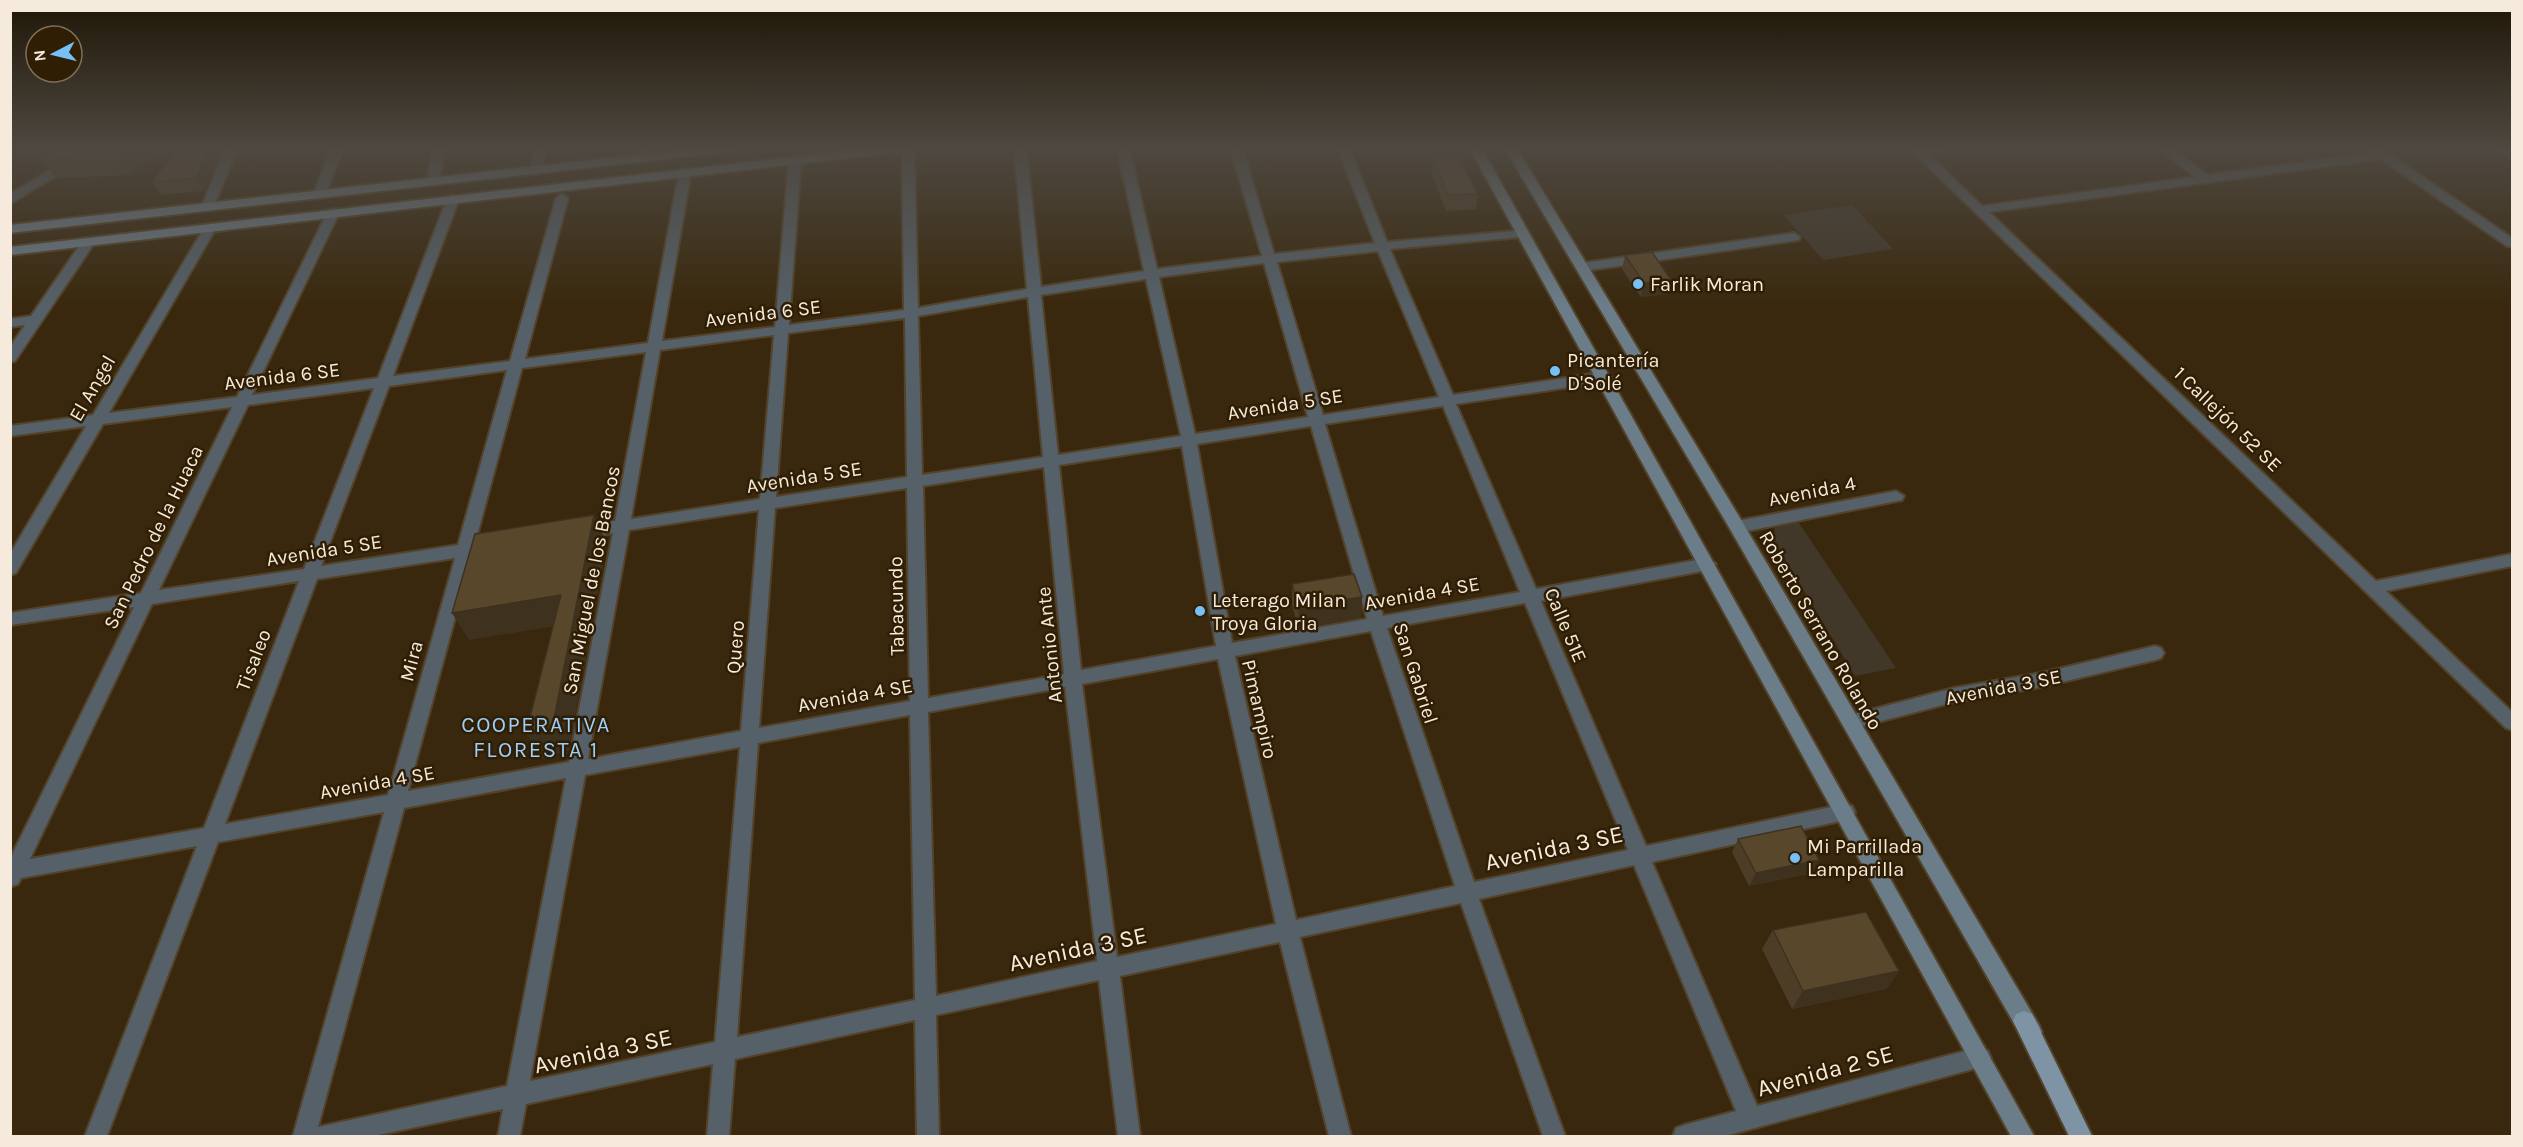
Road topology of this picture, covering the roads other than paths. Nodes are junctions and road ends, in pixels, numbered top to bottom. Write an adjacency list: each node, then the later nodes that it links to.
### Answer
1 (210, 201): 18 (street)
2 (263, 201): 18 (main road)
3 (440, 201): 20 (main road)
4 (452, 201): 41 (street, Tisaleo)
5 (561, 201): 39 (street, Mira)
6 (680, 201): 37 (street, San Miguel de los Bancos)
7 (792, 201): 36 (street, Quero)
8 (909, 201): 33 (street, Tabacundo)
9 (1025, 201): 32 (street, Antonio Ante)
10 (1136, 201): 31 (street, Pimampiro)
11 (1252, 201): 29 (street, San Gabriel)
12 (1364, 201): 27 (street, Calle 51E)
13 (1504, 201): 23 (main road)
14 (1543, 201): 30 (main road, Roberto Serrano Rolando)
15 (1969, 201): 19 (street, 1 Callejón 52 SE)
16 (2050, 201): 19 (street)
17 (2450, 201): 26 (street)
18 (208, 206): 22 (main road)
19 (1979, 210): 61 (street, 1 Callejón 52 SE)
20 (333, 213): 21 (main road); 43 (street, San Pedro de la Huaca)
21 (210, 228): 25 (main road); 44 (street, El Angel)
22 (10, 229)
23 (1521, 233): 27 (street, Avenida 6 SE); 40 (main road)
24 (1794, 237): 30 (street)
25 (89, 242): 28 (main road); 34 (street)
26 (2512, 243)
27 (1382, 245): 29 (street, Avenida 6 SE); 42 (street, Calle 51E)
28 (10, 251)
29 (1270, 260): 31 (street, Avenida 6 SE); 45 (street, San Gabriel)
30 (1583, 267): 53 (main road, Roberto Serrano Rolando)
31 (1153, 273): 32 (street, Avenida 6 SE); 47 (street, Pimampiro)
32 (1033, 290): 33 (street, Avenida 6 SE); 48 (street, Antonio Ante)
33 (912, 313): 36 (street, Avenida 6 SE); 49 (street, Tabacundo)
34 (36, 320): 35 (street); 38 (street)
35 (10, 323)
36 (781, 330): 37 (street, Avenida 6 SE); 51 (street, Quero)
37 (654, 347): 39 (street, Avenida 6 SE); 52 (street, San Miguel de los Bancos)
38 (10, 358)
39 (516, 365): 41 (street, Avenida 6 SE); 56 (street, Mira)
40 (1604, 376): 42 (street, Avenida 5 SE); 58 (main road)
41 (383, 382): 43 (street, Avenida 6 SE); 60 (street, Tisaleo)
42 (1448, 400): 45 (street, Avenida 5 SE); 62 (street, Calle 51E)
43 (242, 401): 44 (street, Avenida 6 SE); 63 (street, San Pedro de la Huaca)
44 (98, 420): 46 (street, Avenida 6 SE); 59 (street, El Angel)
45 (1318, 420): 47 (street, Avenida 5 SE); 65 (street, San Gabriel)
46 (10, 431)
47 (1189, 440): 48 (street, Avenida 5 SE); 66 (street, Pimampiro)
48 (1050, 461): 49 (street, Avenida 5 SE); 68 (street, Antonio Ante)
49 (915, 482): 51 (street, Avenida 5 SE); 69 (street, Tabacundo)
50 (1896, 496): 53 (street, Avenida 4)
51 (768, 504): 52 (street, Avenida 5 SE); 72 (street, Quero)
52 (622, 526): 54 (street, Avenida 5 SE); 73 (street, San Miguel de los Bancos)
53 (1737, 527): 71 (main road, Roberto Serrano Rolando)
54 (566, 535)
55 (510, 543): 56 (street, Avenida 5 SE)
56 (465, 550): 60 (street, Avenida 5 SE); 74 (street, Mira)
57 (2512, 560): 61 (street)
58 (1708, 564): 62 (street, Avenida 4 SE); 75 (main road)
59 (10, 569)
60 (310, 574): 63 (street, Avenida 5 SE); 76 (street, Tisaleo)
61 (2373, 588): 70 (street, 1 Callejón 52 SE)
62 (1531, 596): 65 (street, Avenida 4 SE); 77 (street, Calle 51E)
63 (146, 598): 64 (street, Avenida 5 SE); 78 (street, San Pedro de la Huaca)
64 (10, 619)
65 (1377, 624): 66 (street, Avenida 4 SE); 79 (street, San Gabriel)
66 (1225, 651): 68 (street, Avenida 4 SE); 80 (street, Pimampiro)
67 (2155, 653): 71 (street, Avenida 3 SE)
68 (1073, 679): 69 (street, Avenida 4 SE); 81 (street, Antonio Ante)
69 (920, 707): 72 (street, Avenida 4 SE); 82 (street, Tabacundo)
70 (2510, 718)
71 (1851, 722): 83 (main road, Roberto Serrano Rolando)
72 (749, 737): 73 (street, Avenida 4 SE); 84 (street, Quero)
73 (577, 768): 74 (street, Avenida 4 SE); 86 (street, San Miguel de los Bancos)
74 (396, 801): 76 (street, Avenida 4 SE); 89 (street, Mira)
75 (1845, 812): 77 (street, Avenida 3 SE); 85 (main road)
76 (211, 835): 78 (street, Avenida 4 SE); 88 (street, Tisaleo)
77 (1640, 856): 79 (street, Avenida 3 SE); 87 (street, Calle 51E)
78 (12, 873)
79 (1467, 892): 80 (street, Avenida 3 SE); 96 (street, San Gabriel)
80 (1288, 931): 81 (street, Avenida 3 SE); 95 (street, Pimampiro)
81 (1109, 969): 82 (street, Avenida 3 SE); 94 (street, Antonio Ante)
82 (926, 1008): 84 (street, Avenida 3 SE); 93 (street, Tabacundo)
83 (2024, 1021): 99 (main road); 100 (main road, Roberto Serrano Rolando)
84 (725, 1051): 86 (street, Avenida 3 SE); 92 (street, Quero)
85 (1980, 1058): 87 (street, Avenida 2 SE); 98 (main road)
86 (516, 1095): 90 (street, Avenida 3 SE); 91 (street, San Miguel de los Bancos)
87 (1751, 1119): 97 (street, Avenida 2 SE)
88 (96, 1137)
89 (304, 1137)
90 (323, 1137)
91 (509, 1137)
92 (718, 1137)
93 (928, 1137)
94 (1129, 1137)
95 (1340, 1137)
96 (1554, 1137)
97 (1684, 1137)
98 (2023, 1137)
99 (2081, 1137)
100 (2092, 1137)

